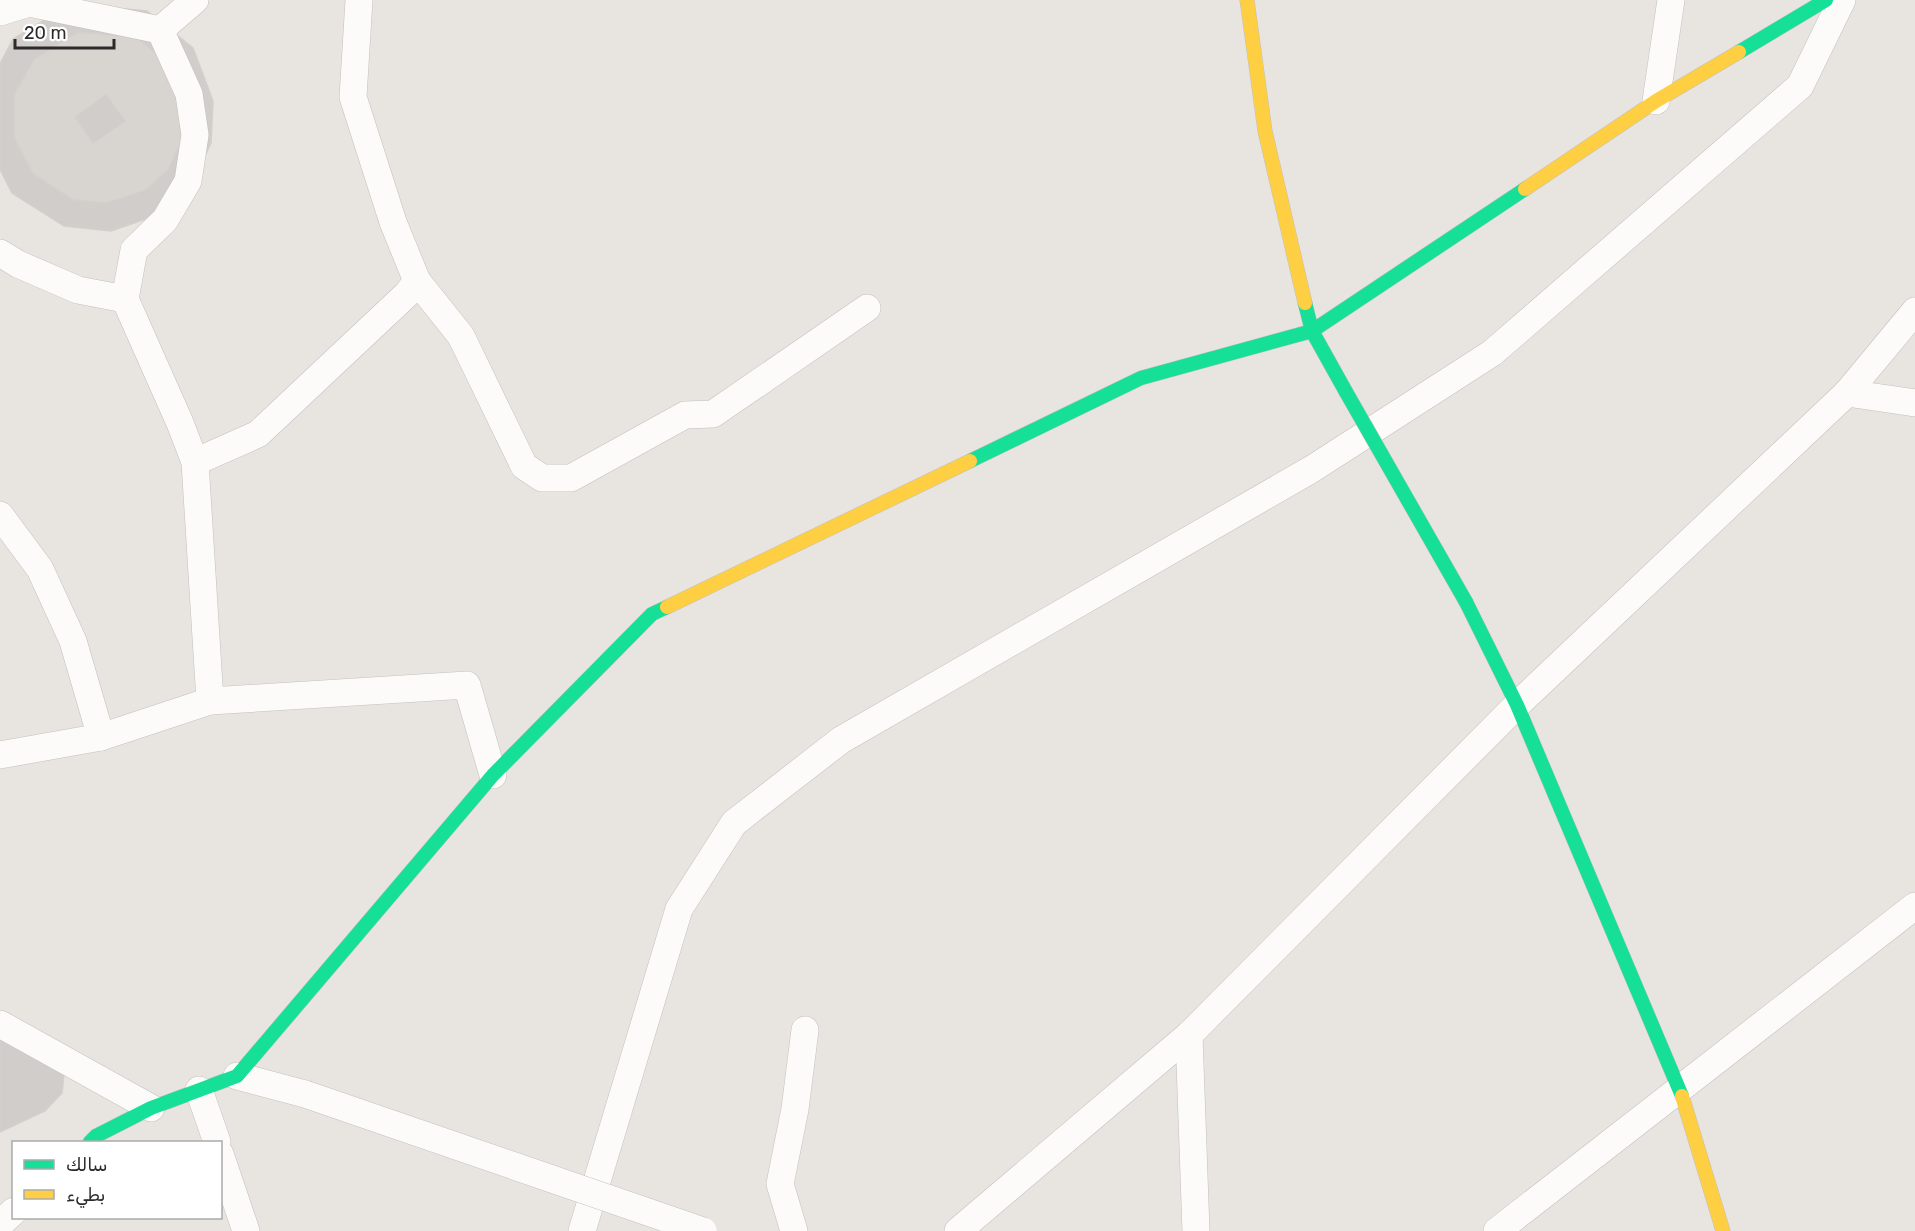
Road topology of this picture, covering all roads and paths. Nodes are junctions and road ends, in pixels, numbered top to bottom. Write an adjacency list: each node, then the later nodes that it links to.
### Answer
1 (195, 0): 8 (street)
2 (359, 0): 11 (street)
3 (1247, 0): 15 (street)
4 (1671, 0): 9 (street)
5 (1826, 0): 9 (street)
6 (1842, 0): 39 (street)
7 (0, 12): 8 (street)
8 (160, 30): 12 (street)
9 (1656, 101): 15 (street)
10 (0, 253): 12 (street)
11 (417, 282): 13 (street); 18 (street)
12 (125, 299): 18 (street)
13 (867, 308)
14 (1915, 311): 16 (street)
15 (1312, 331): 21 (street, bridge); 24 (street)
16 (1847, 393): 17 (street); 21 (street)
17 (1915, 402)
18 (195, 462): 20 (street)
19 (0, 515): 22 (street)
20 (210, 701): 22 (street); 24 (street)
21 (1517, 705): 28 (street); 30 (street)
22 (101, 737): 23 (street)
23 (0, 755)
24 (493, 775): 29 (street)
25 (1915, 906): 30 (street)
26 (0, 1024): 32 (street)
27 (805, 1030): 41 (street)
28 (1189, 1035): 42 (street); 43 (street)
29 (237, 1076): 31 (street); 40 (street, bridge)
30 (1680, 1089): 44 (street); 45 (street)
31 (199, 1090): 32 (street); 34 (street)
32 (151, 1108): 33 (street)
33 (92, 1141)
34 (216, 1141)
35 (222, 1160): 38 (street)
36 (12, 1214): 37 (street)
37 (0, 1224)
38 (246, 1231)
39 (582, 1231)
40 (703, 1231)
41 (794, 1231)
42 (958, 1231)
43 (1197, 1231)
44 (1497, 1231)
45 (1724, 1231)

